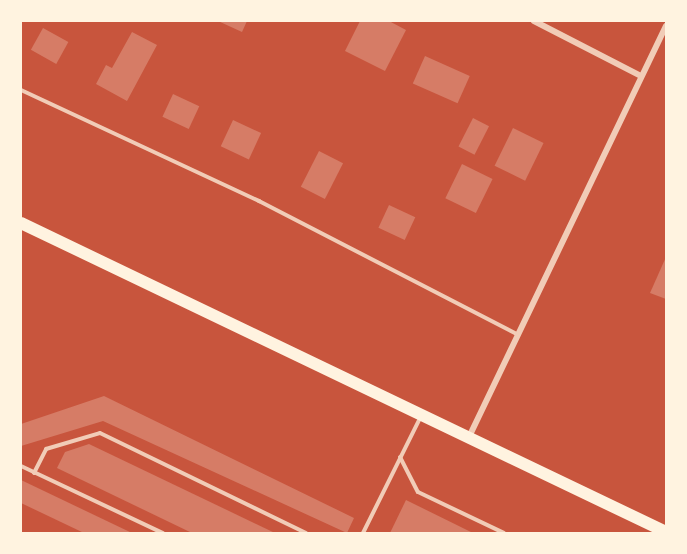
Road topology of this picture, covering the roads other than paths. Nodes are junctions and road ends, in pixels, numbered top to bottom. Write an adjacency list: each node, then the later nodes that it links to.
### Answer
1 (534, 21): 3 (street)
2 (666, 26): 3 (street)
3 (641, 76): 6 (street)
4 (21, 90): 6 (lane)
5 (21, 223): 7 (main road)
6 (517, 334): 8 (street)
7 (421, 414): 8 (main road); 9 (lane)
8 (469, 437): 12 (main road)
9 (400, 458): 15 (lane); 16 (lane)
10 (21, 466): 11 (lane)
11 (34, 473): 13 (lane); 14 (lane)
12 (666, 532)
13 (163, 533)
14 (306, 533)
15 (363, 533)
16 (504, 533)

